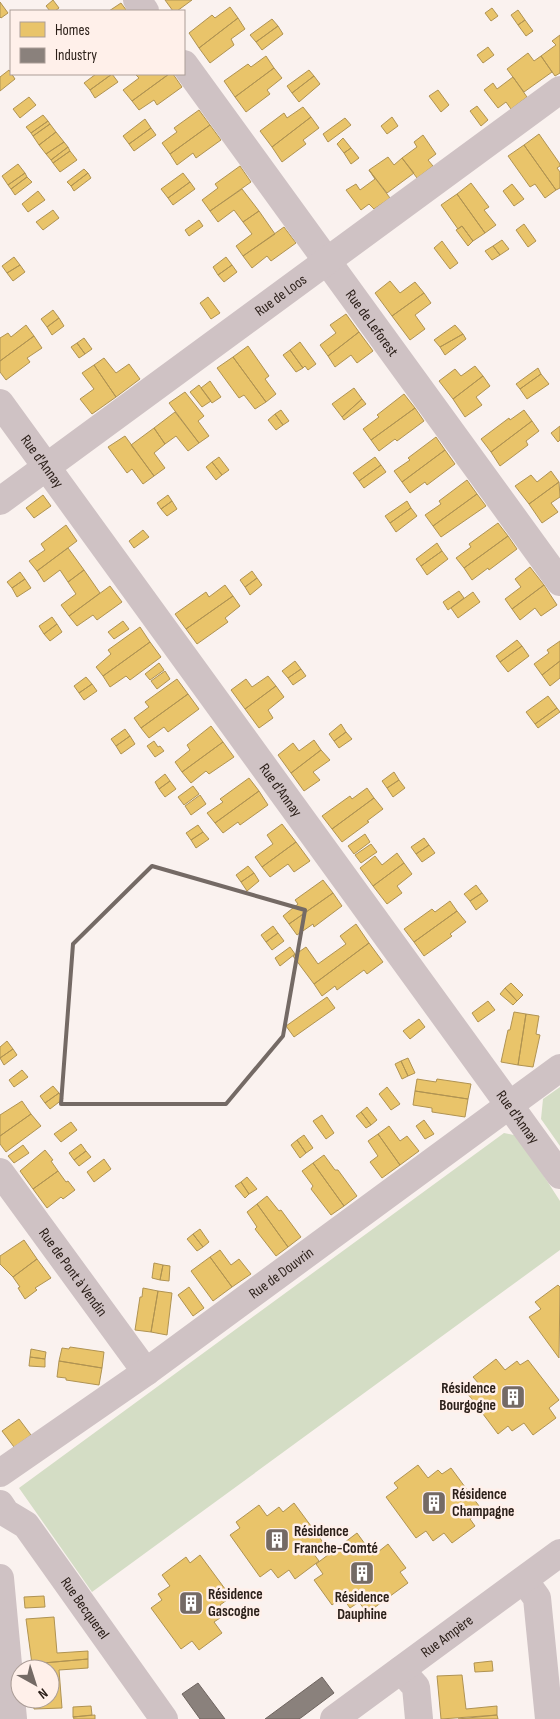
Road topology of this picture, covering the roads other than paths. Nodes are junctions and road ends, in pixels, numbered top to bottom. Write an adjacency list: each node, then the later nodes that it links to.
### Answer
1 (185, 65): 3 (street, Rue de Leforest)
2 (560, 90): 3 (street, Rue de Loos)
3 (326, 260): 5 (street, Rue de Loos); 7 (street, Rue de Leforest)
4 (0, 403): 5 (street, Rue d'Annay)
5 (46, 467): 6 (street, Rue de Loos); 9 (street, Rue d'Annay)
6 (0, 501)
7 (560, 582)
8 (560, 1068): 9 (street, Rue de Douvrin)
9 (510, 1105): 11 (street, Rue d'Annay); 12 (street, Rue de Douvrin)
10 (0, 1172): 12 (street, Rue de Pont à Vendin)
11 (560, 1175)
12 (146, 1372): 13 (street, Rue de Douvrin)
13 (0, 1473)
14 (2, 1514): 20 (street, Rue Becquerel)
15 (560, 1553): 17 (street, Rue Ampère)
16 (0, 1578): 19 (street)
17 (524, 1580): 18 (street, Rue Ampère); 23 (street)
18 (401, 1670): 21 (street, Rue Ampère); 22 (street)
19 (14, 1719)
20 (164, 1719)
21 (334, 1719)
22 (419, 1719)
23 (550, 1719)

